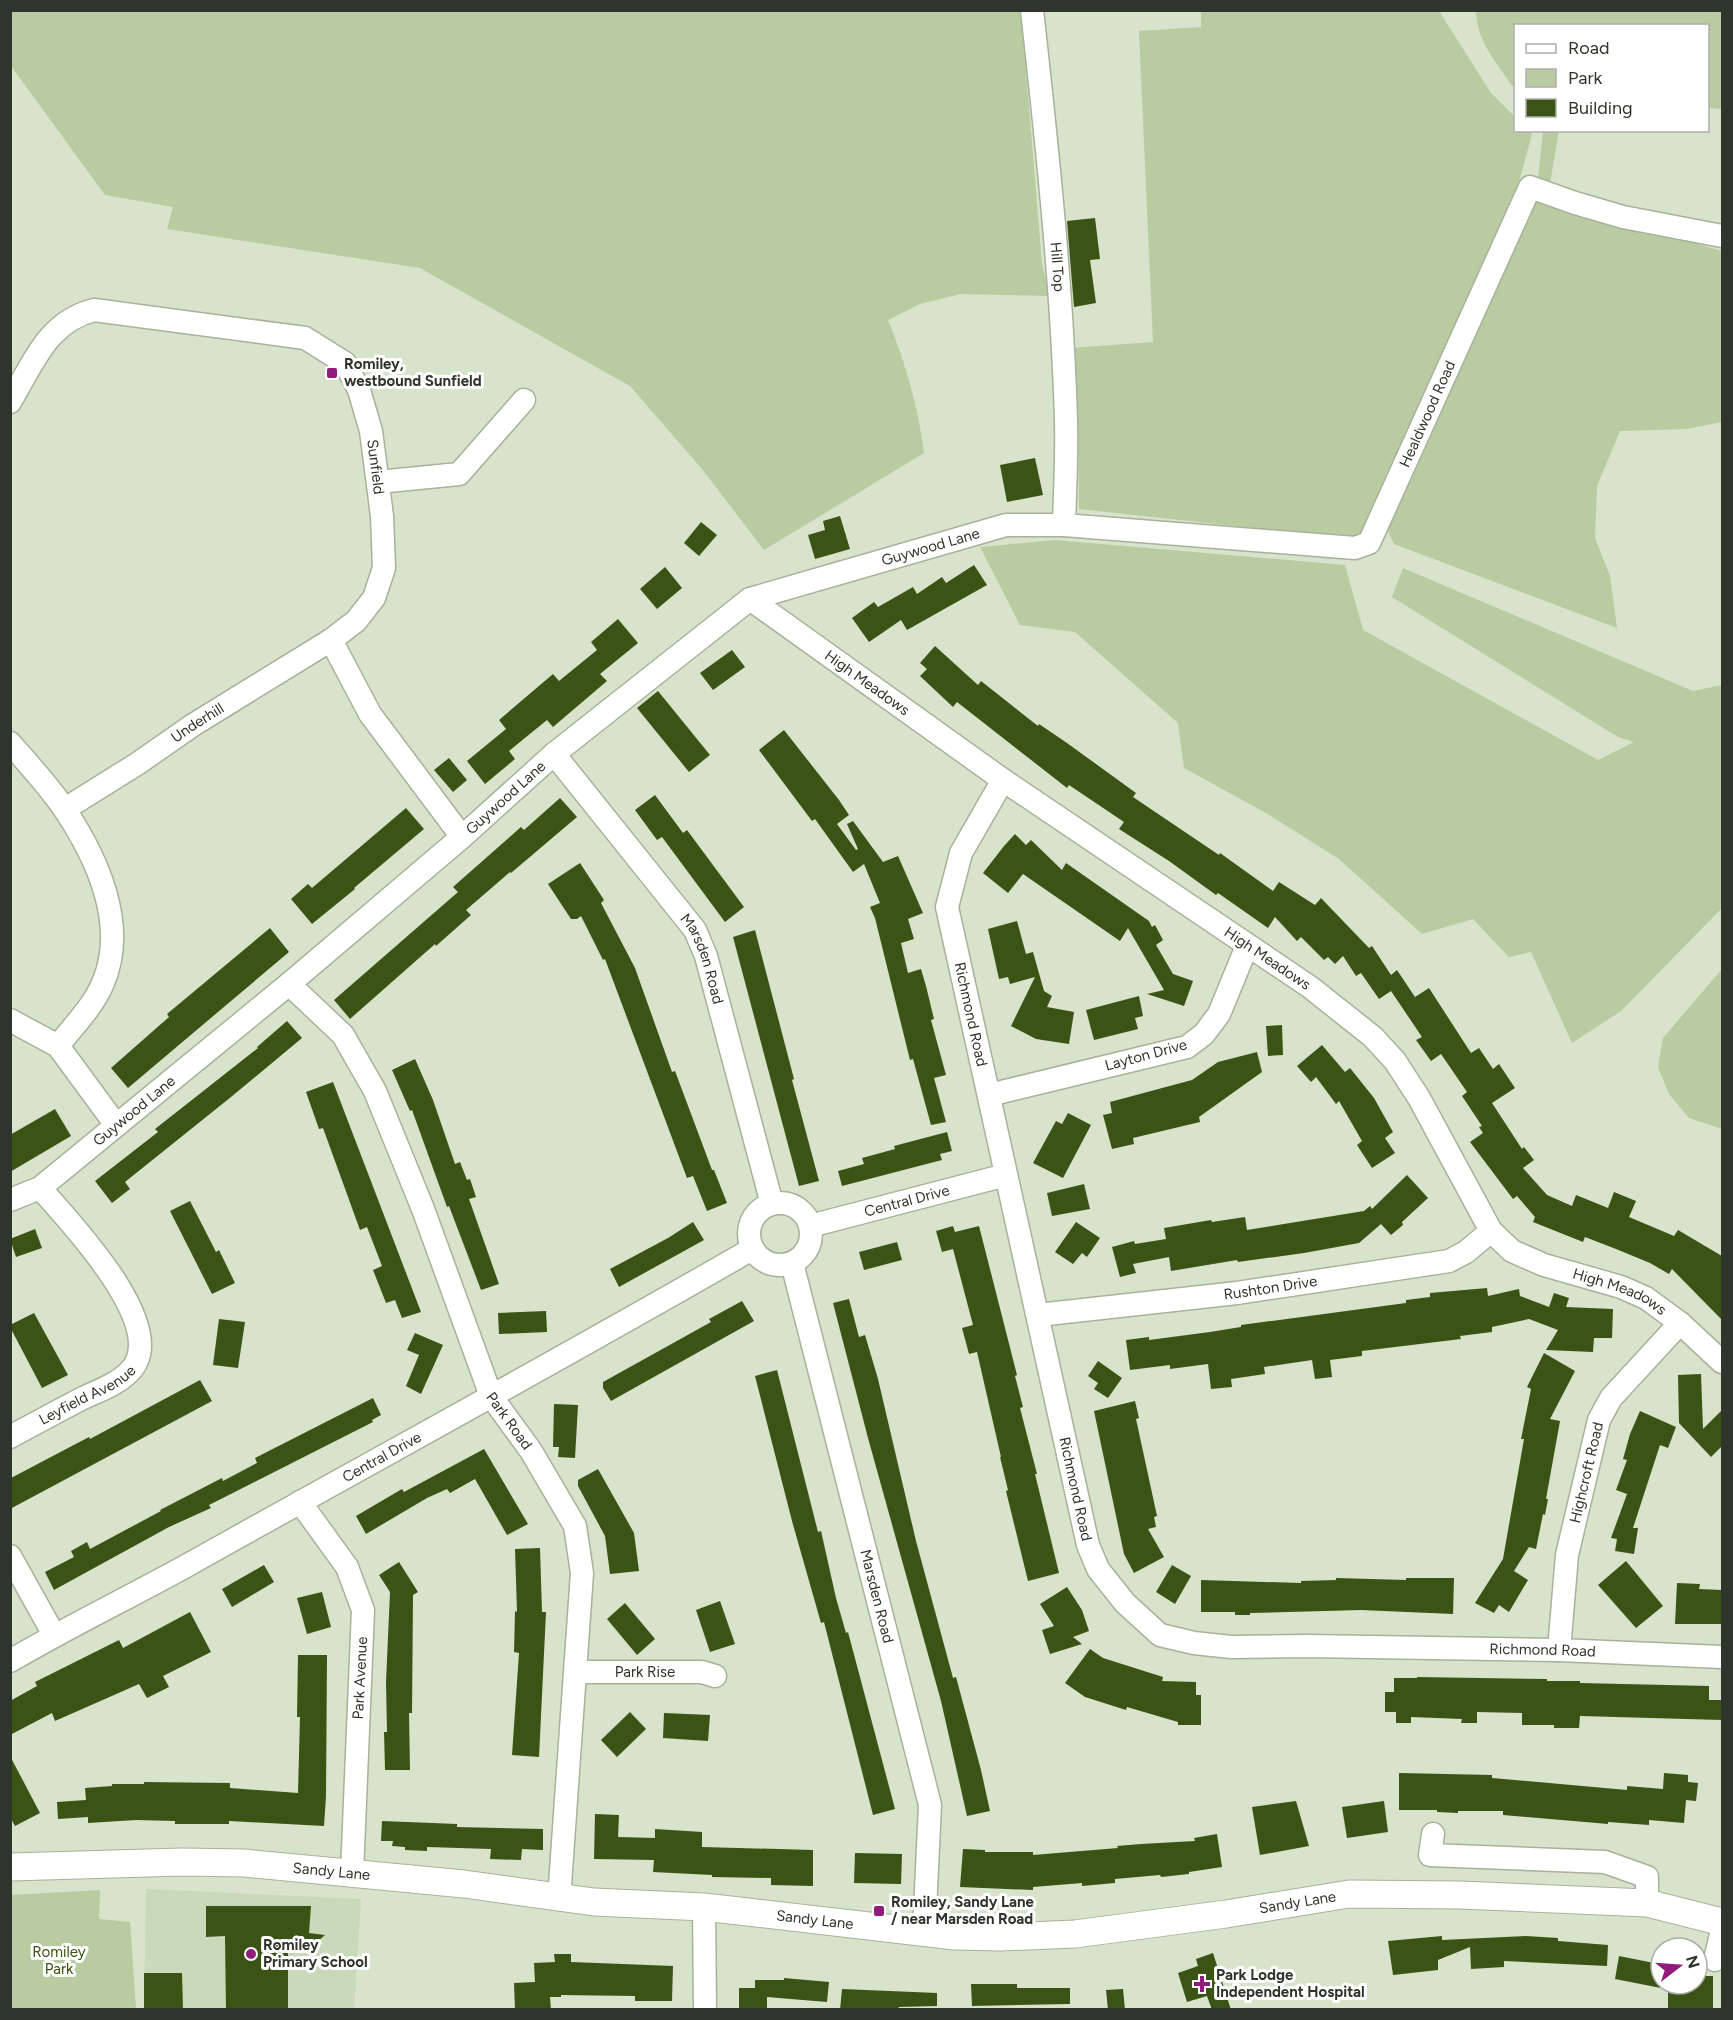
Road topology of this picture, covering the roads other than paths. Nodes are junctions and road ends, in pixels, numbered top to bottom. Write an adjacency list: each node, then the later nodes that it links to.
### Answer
1 (1032, 10): 6 (street, Hill Top)
2 (1722, 236): 6 (street, Healdwood Road)
3 (524, 400): 5 (street)
4 (10, 402): 5 (street, Sunfield)
5 (378, 482): 8 (street, Sunfield)
6 (1064, 525): 7 (street, Guywood Lane)
7 (750, 599): 10 (street, Guywood Lane); 11 (street, High Meadows)
8 (331, 640): 12 (street, Underhill); 13 (street)
9 (10, 743): 12 (street)
10 (554, 754): 13 (street, Guywood Lane); 23 (street, Marsden Road)
11 (1004, 780): 14 (street, High Meadows); 18 (street, Richmond Road)
12 (65, 809): 17 (street)
13 (462, 837): 15 (street, Guywood Lane)
14 (1247, 946): 18 (street, Layton Drive); 25 (street, High Meadows)
15 (289, 984): 19 (street, Guywood Lane); 31 (street, Park Road)
16 (10, 1020): 17 (street)
17 (58, 1046): 19 (street)
18 (989, 1095): 20 (street, Richmond Road)
19 (116, 1125): 21 (street, Guywood Lane)
20 (1006, 1175): 24 (street, Central Drive); 28 (street, Richmond Road)
21 (40, 1188): 22 (street, Guywood Lane); 32 (street, Leyfield Avenue)
22 (10, 1200)
23 (772, 1204): 24 (street); 26 (street)
24 (810, 1226): 27 (street)
25 (1491, 1231): 28 (street, Rushton Drive); 29 (street, High Meadows)
26 (752, 1249): 27 (street); 31 (street, Central Drive)
27 (792, 1263): 51 (street, Marsden Road)
28 (1038, 1315): 36 (street, Richmond Road)
29 (1680, 1323): 30 (street, High Meadows); 36 (street, Highcroft Road)
30 (1722, 1362)
31 (491, 1396): 33 (street, Central Drive); 39 (street, Park Road)
32 (10, 1437)
33 (300, 1502): 35 (street, Central Drive); 44 (street, Park Avenue)
34 (10, 1556): 35 (street)
35 (54, 1635): 38 (street, Central Drive)
36 (1559, 1650): 37 (street, Richmond Road)
37 (1722, 1657)
38 (10, 1661)
39 (576, 1672): 40 (street, Park Rise); 45 (street, Park Road)
40 (715, 1676)
41 (1433, 1834): 43 (street)
42 (10, 1867): 44 (street, Sandy Lane)
43 (1621, 1868): 46 (street); 47 (street)
44 (352, 1873): 45 (street, Sandy Lane)
45 (559, 1899): 48 (street, Sandy Lane)
46 (1621, 1902): 47 (street, Sandy Lane); 51 (street, Sandy Lane)
47 (1647, 1903): 49 (street, Sandy Lane)
48 (704, 1907): 51 (street, Sandy Lane); 53 (street)
49 (1722, 1922)
50 (1722, 1930): 52 (street)
51 (924, 1932)
52 (1715, 1960)
53 (705, 2010)

